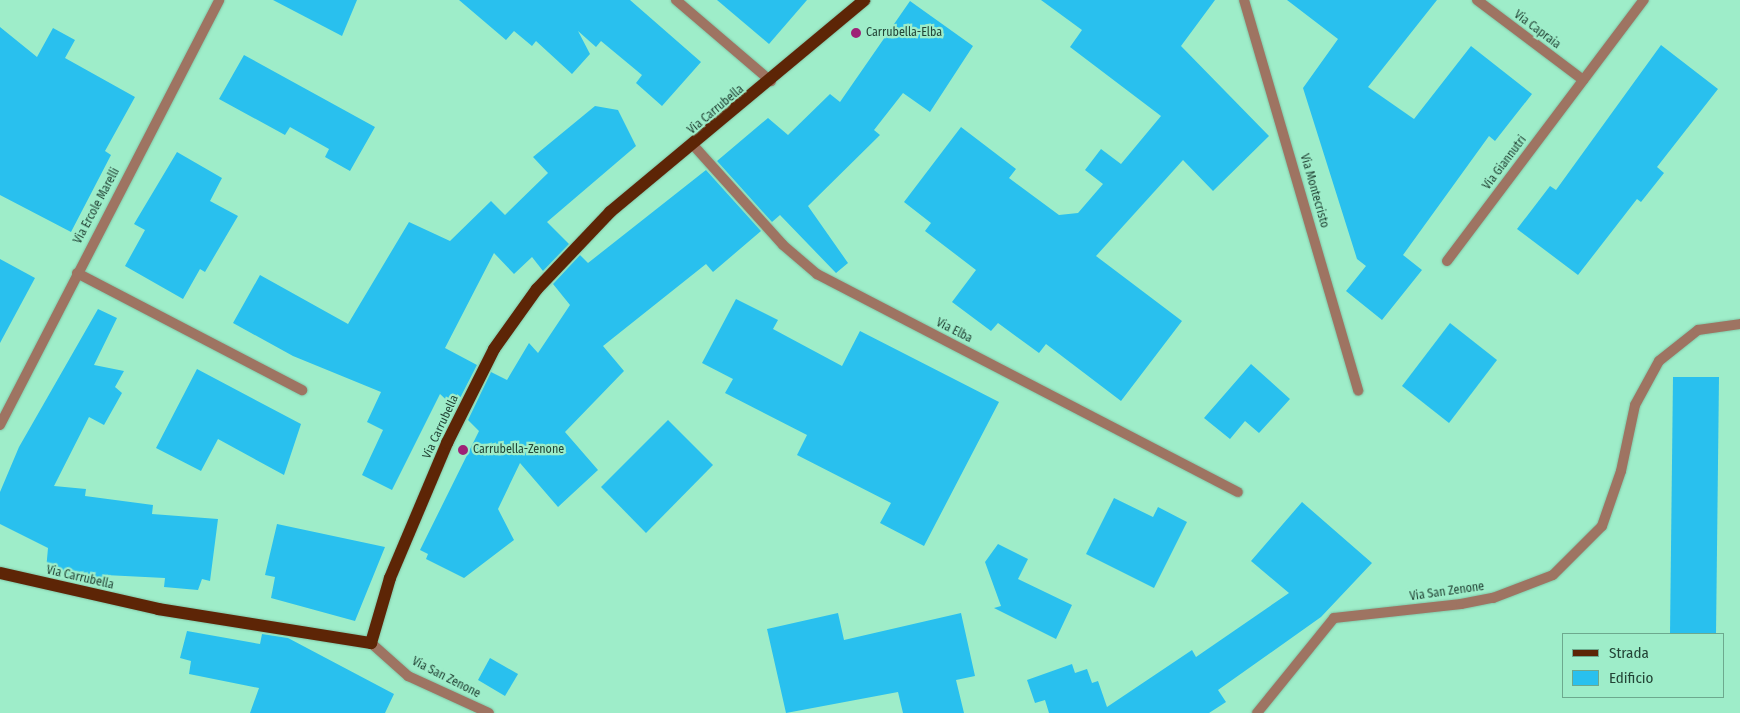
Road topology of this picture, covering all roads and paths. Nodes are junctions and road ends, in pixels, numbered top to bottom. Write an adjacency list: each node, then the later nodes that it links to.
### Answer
1 (219, 0): 11 (street, Via Ercole Marelli)
2 (676, 0): 8 (street)
3 (864, 0): 8 (main road, Via Carrubella)
4 (1244, 0): 14 (street, Via Montecristo)
5 (1477, 0): 7 (street, Via Capraia)
6 (1644, 0): 7 (street, Via Giannutri)
7 (1583, 80): 10 (street, Via Giannutri)
8 (771, 82): 9 (main road, Via Carrubella)
9 (694, 146): 16 (street, Via Elba); 18 (main road, Via Carrubella)
10 (1447, 260)
11 (76, 273): 13 (street); 15 (street, Via Ercole Marelli)
12 (1740, 324): 20 (street, Via San Zenone)
13 (302, 390)
14 (1358, 390)
15 (0, 425)
16 (1238, 492)
17 (0, 573): 18 (main road, Via Carrubella)
18 (371, 643): 19 (street, Via San Zenone)
19 (489, 713)
20 (1257, 713)

